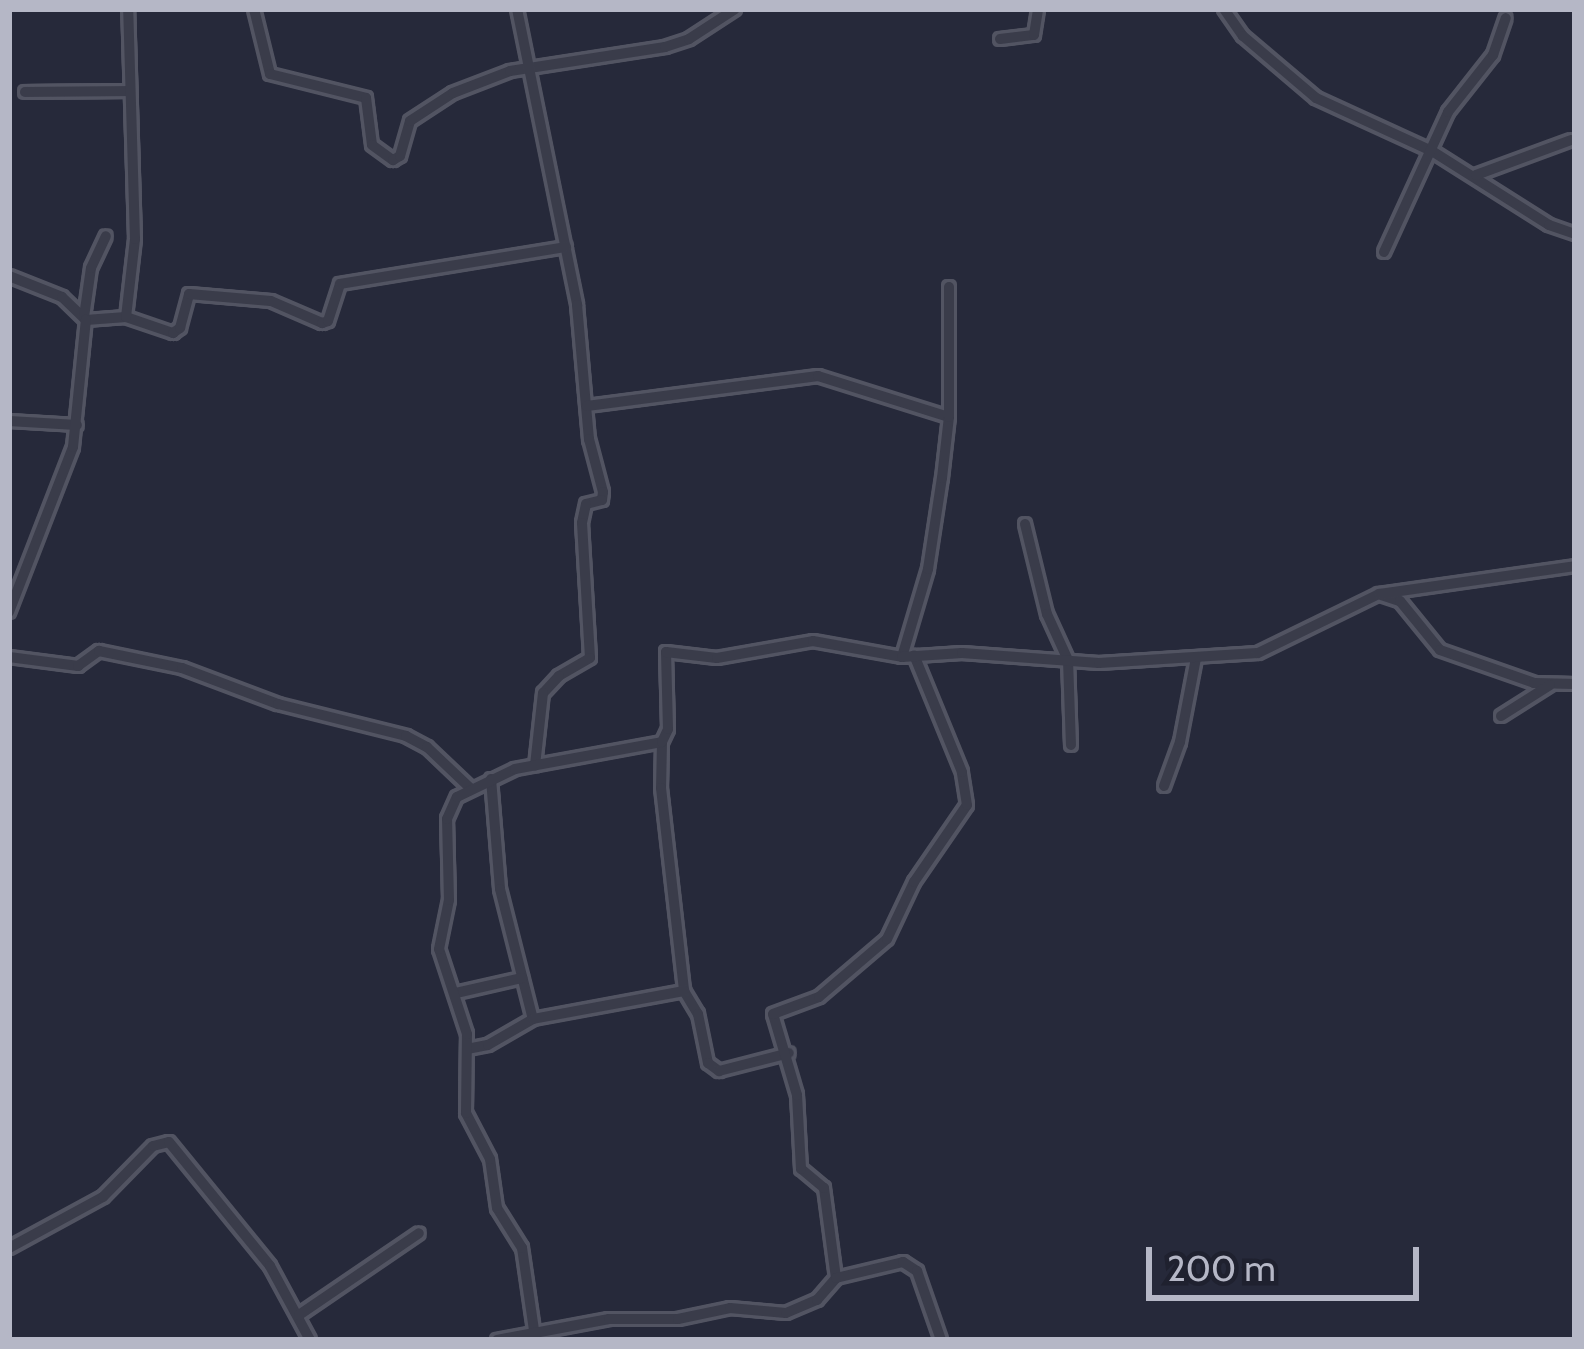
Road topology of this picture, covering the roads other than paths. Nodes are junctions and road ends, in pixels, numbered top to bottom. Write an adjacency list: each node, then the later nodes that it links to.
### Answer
1 (128, 9): 10 (street)
2 (254, 9): 9 (street)
3 (517, 9): 9 (street)
4 (735, 9): 9 (street)
5 (1038, 9): 8 (street)
6 (1224, 9): 13 (street)
7 (1506, 18): 13 (street)
8 (1000, 38)
9 (527, 68): 17 (street)
10 (130, 91): 11 (street); 21 (street)
11 (25, 92)
12 (1571, 140): 14 (street)
13 (1432, 151): 14 (street); 18 (street)
14 (1476, 175): 15 (street)
15 (1575, 234)
16 (106, 236): 22 (street)
17 (566, 247): 21 (street); 23 (street)
18 (1384, 252)
19 (9, 276): 22 (street)
20 (949, 287): 24 (street)
21 (125, 317): 22 (street)
22 (85, 319): 26 (street)
23 (587, 406): 24 (street); 40 (street)
24 (949, 417): 31 (street)
25 (9, 421): 26 (street)
26 (77, 425): 30 (street)
27 (1025, 524): 34 (street)
28 (1575, 566): 29 (street)
29 (1379, 594): 33 (street); 36 (street)
30 (9, 612)
31 (908, 656): 34 (street); 38 (street); 49 (street)
32 (9, 657): 43 (street)
33 (1196, 658): 34 (street); 42 (street)
34 (1068, 660): 39 (street)
35 (1575, 684): 36 (street)
36 (1550, 685): 37 (street)
37 (1501, 716)
38 (662, 742): 40 (street); 45 (street)
39 (1071, 745)
40 (535, 766): 41 (street)
41 (491, 779): 43 (street); 44 (street)
42 (1164, 786)
43 (470, 788): 46 (street)
44 (521, 978): 46 (street); 47 (street)
45 (684, 991): 47 (street); 49 (street)
46 (456, 993): 48 (street)
47 (533, 1019): 48 (street)
48 (466, 1049): 54 (street)
49 (789, 1053): 52 (street)
50 (419, 1233): 53 (street)
51 (9, 1248): 53 (street)
52 (836, 1278): 54 (street); 57 (street)
53 (299, 1315): 55 (street)
54 (534, 1330): 56 (street)
55 (310, 1340)
56 (497, 1340)
57 (941, 1340)

